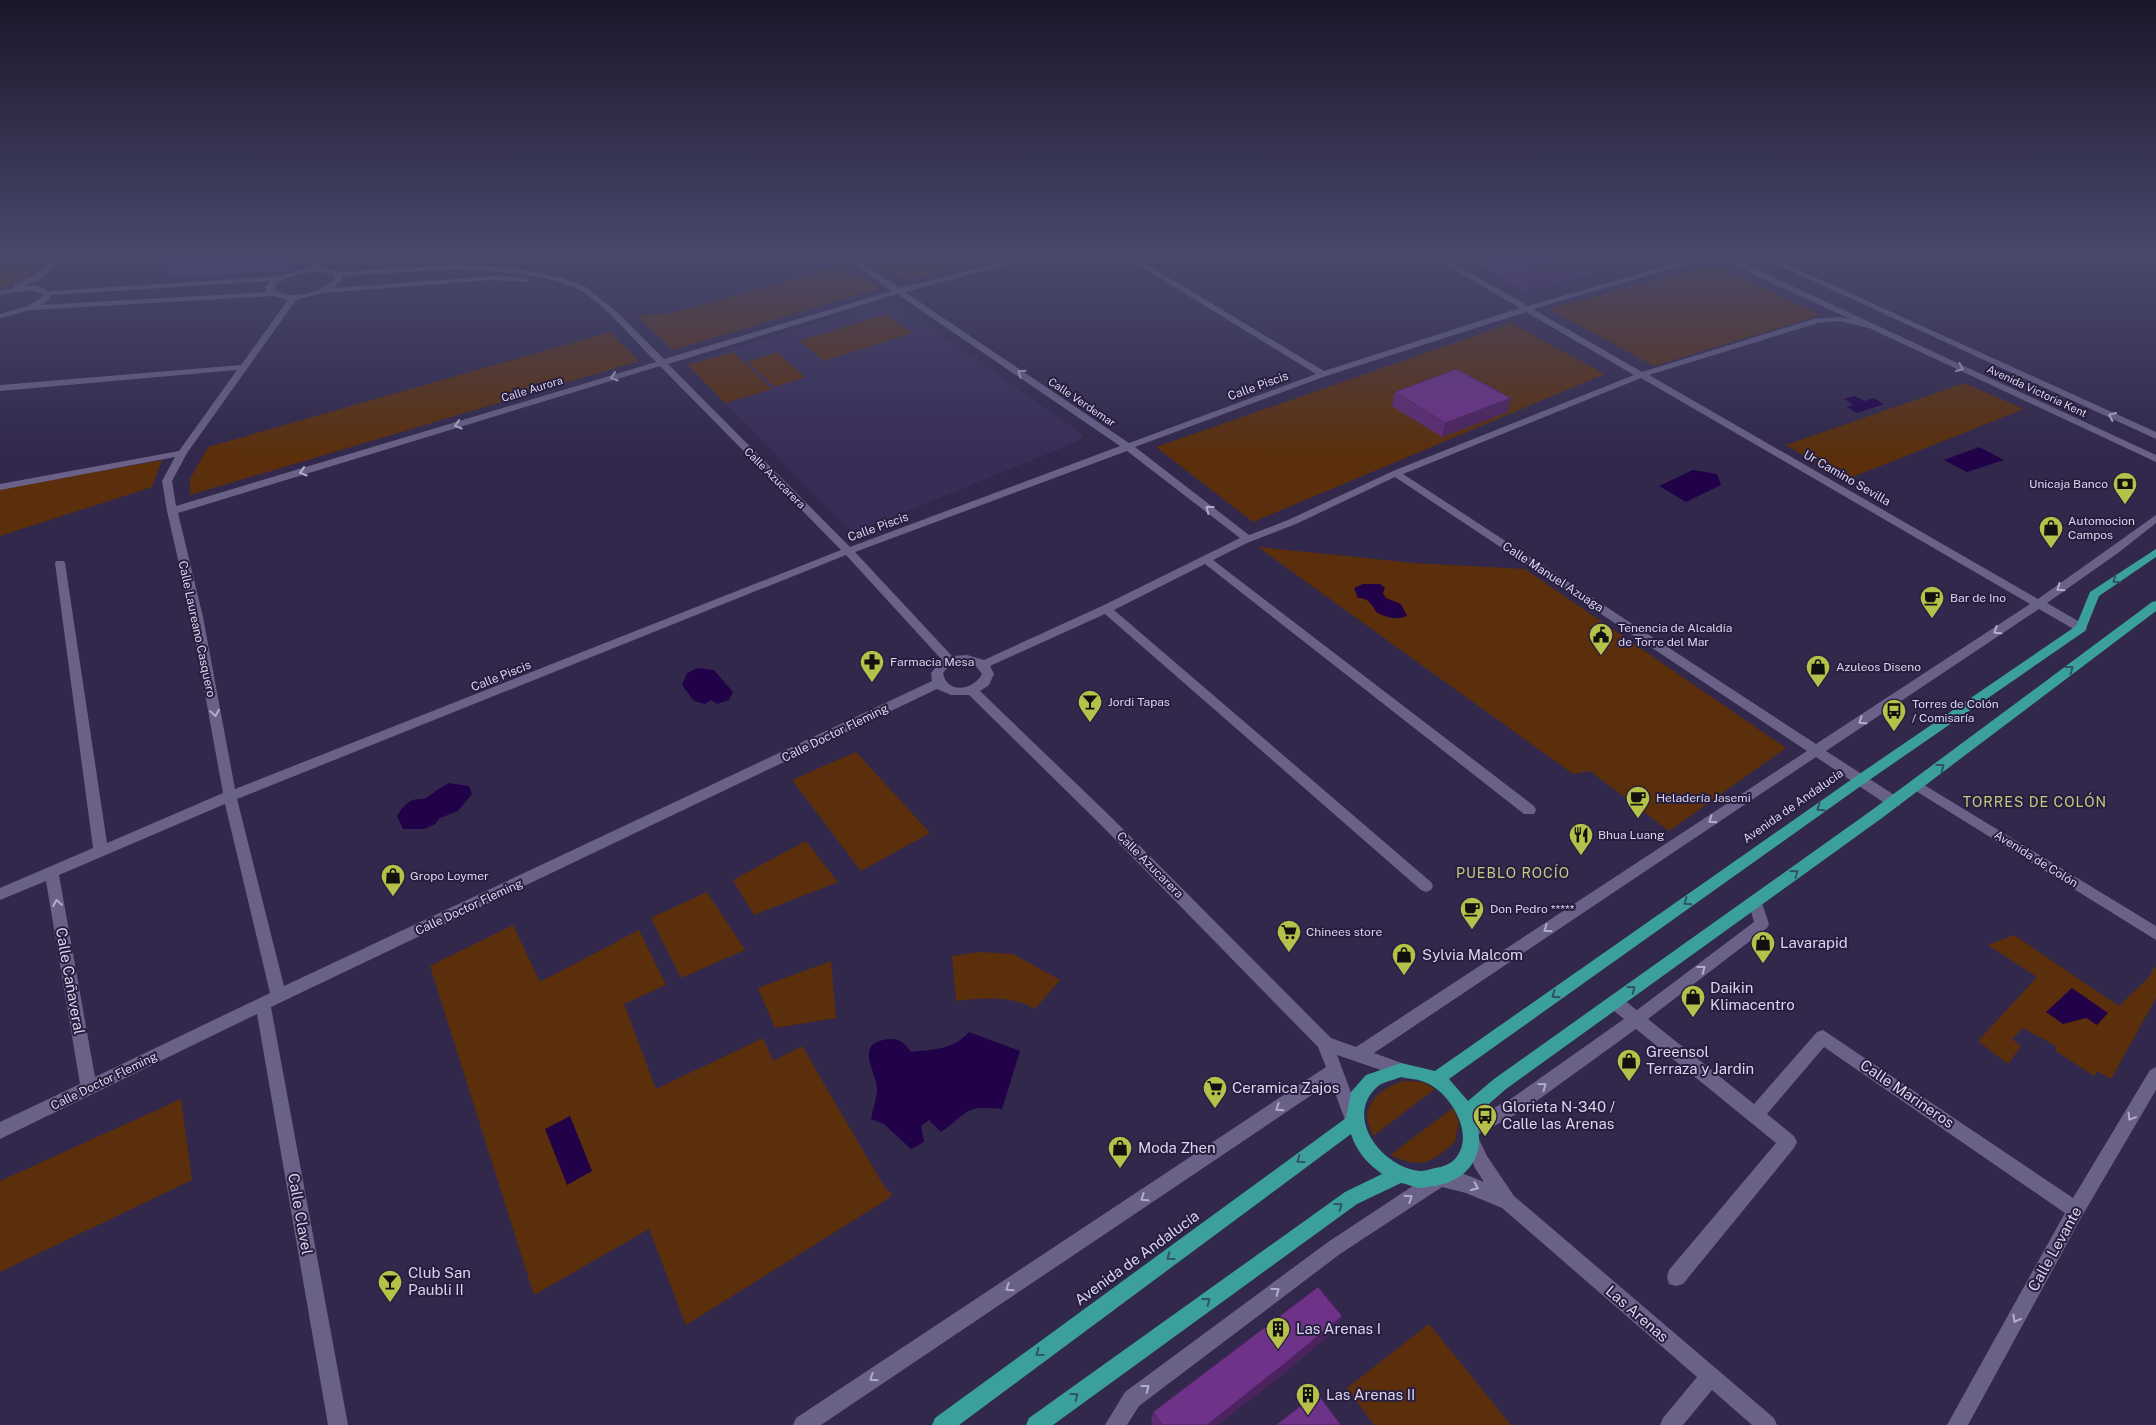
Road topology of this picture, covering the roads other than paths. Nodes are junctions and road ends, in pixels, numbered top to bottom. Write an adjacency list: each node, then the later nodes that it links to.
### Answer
1 (276, 322): 14 (street, Calle Laureano Casquero)
2 (620, 322): 13 (street, Calle Azucarera)
3 (794, 322): 13 (street, Calle Aurora)
4 (945, 322): 19 (street, Calle Verdemar, one-way to 4)
5 (1236, 322): 15 (street, Calle Piscis)
6 (1483, 322): 15 (street)
7 (1549, 322): 16 (street, Ur Camino Sevilla)
8 (1815, 322): 16 (street)
9 (1846, 322): 12 (street)
10 (1859, 322): 12 (street, Avenida Victoria Kent)
11 (1905, 322): 18 (street, Avenida Victoria Kent, one-way to 11)
12 (1868, 326): 21 (street, Avenida Victoria Kent, one-way to 21)
13 (660, 362): 24 (street, Calle Aurora, one-way to 24); 27 (street, Calle Azucarera)
14 (244, 366): 17 (street); 20 (street, Calle Laureano Casquero)
15 (1323, 374): 19 (street, Calle Piscis)
16 (1641, 375): 22 (street); 31 (street, Ur Camino Sevilla)
17 (0, 388)
18 (2156, 436)
19 (1128, 447): 26 (street, Calle Verdemar, one-way to 19); 27 (street, Calle Piscis)
20 (182, 453): 23 (street); 24 (street, Calle Laureano Casquero)
21 (2156, 459)
22 (1396, 474): 26 (street); 39 (street, Calle Manuel Azuaga)
23 (0, 487)
24 (172, 511): 42 (street, Calle Laureano Casquero, one-way to 42)
25 (2156, 518): 31 (street, one-way to 31)
26 (1248, 538): 29 (street)
27 (848, 551): 35 (street, Calle Azucarera); 42 (street, Calle Piscis)
28 (2156, 552): 34 (main road, one-way to 34)
29 (1204, 559): 33 (street); 44 (street)
30 (60, 563): 45 (street)
31 (2038, 604): 34 (street, Ur Camino Sevilla); 39 (street, one-way to 39)
32 (2156, 605): 41 (main road, one-way to 32)
33 (1106, 609): 36 (street); 47 (street)
34 (2081, 628): 40 (main road, Avenida de Andalucía)
35 (950, 661): 36 (street); 37 (street)
36 (983, 665): 38 (street)
37 (938, 683): 38 (street); 51 (street, Calle Doctor Fleming)
38 (972, 691): 55 (street, Calle Azucarera)
39 (1816, 751): 40 (street, Calle Manuel Azuaga); 56 (street, one-way to 56)
40 (1860, 780): 43 (street, Calle Manuel Azuaga); 60 (main road, Avenida de Andalucía, one-way to 60)
41 (1916, 785): 43 (main road); 50 (street, Avenida de Colón)
42 (230, 796): 45 (street, Calle Piscis); 51 (street, Calle Laureano Casquero)
43 (1894, 802): 49 (main road, one-way to 43)
44 (1529, 810)
45 (101, 852): 46 (street, Calle Piscis)
46 (52, 873): 48 (street, Calle Piscis); 61 (street, Calle Cañaveral, one-way to 46)
47 (1426, 886)
48 (0, 894)
49 (1756, 901): 52 (main road, one-way to 49); 54 (street, one-way to 49)
50 (2156, 934)
51 (279, 996): 53 (street, Calle Doctor Fleming)
52 (1615, 1002): 54 (street); 64 (main road)
53 (263, 1004): 61 (street, Calle Doctor Fleming); 72 (street, Calle Clavel)
54 (1637, 1019): 62 (street); 64 (street, one-way to 54)
55 (1325, 1044): 56 (street, Calle Azucarera); 58 (street, Calle Azucarera)
56 (1356, 1055): 57 (street, Calle Azucarera)
57 (1401, 1070): 60 (main road); 63 (main road)
58 (1334, 1071): 63 (street, Calle Azucarera); 73 (street, one-way to 73)
59 (2156, 1075): 69 (street, Calle Levante, one-way to 69)
60 (1436, 1079): 64 (main road)
61 (89, 1089): 65 (street, Calle Doctor Fleming)
62 (1755, 1115): 69 (street, Calle Marineros); 70 (street)
63 (1354, 1122): 66 (main road); 74 (main road, Avenida de Andalucía, one-way to 74)
64 (1470, 1128): 67 (main road); 68 (street)
65 (0, 1131)
66 (1400, 1174): 67 (main road); 75 (main road, one-way to 66)
67 (1440, 1178): 68 (street, one-way to 68); 76 (street, one-way to 67)
68 (1508, 1202): 71 (street, Las Arenas)
69 (2076, 1210): 79 (street, Calle Levante, one-way to 79)
70 (1676, 1277)
71 (1710, 1377): 77 (street); 78 (street, Las Arenas)
72 (338, 1425)
73 (803, 1425)
74 (942, 1425)
75 (1036, 1425)
76 (1115, 1425)
77 (1670, 1425)
78 (1767, 1425)
79 (1957, 1425)

